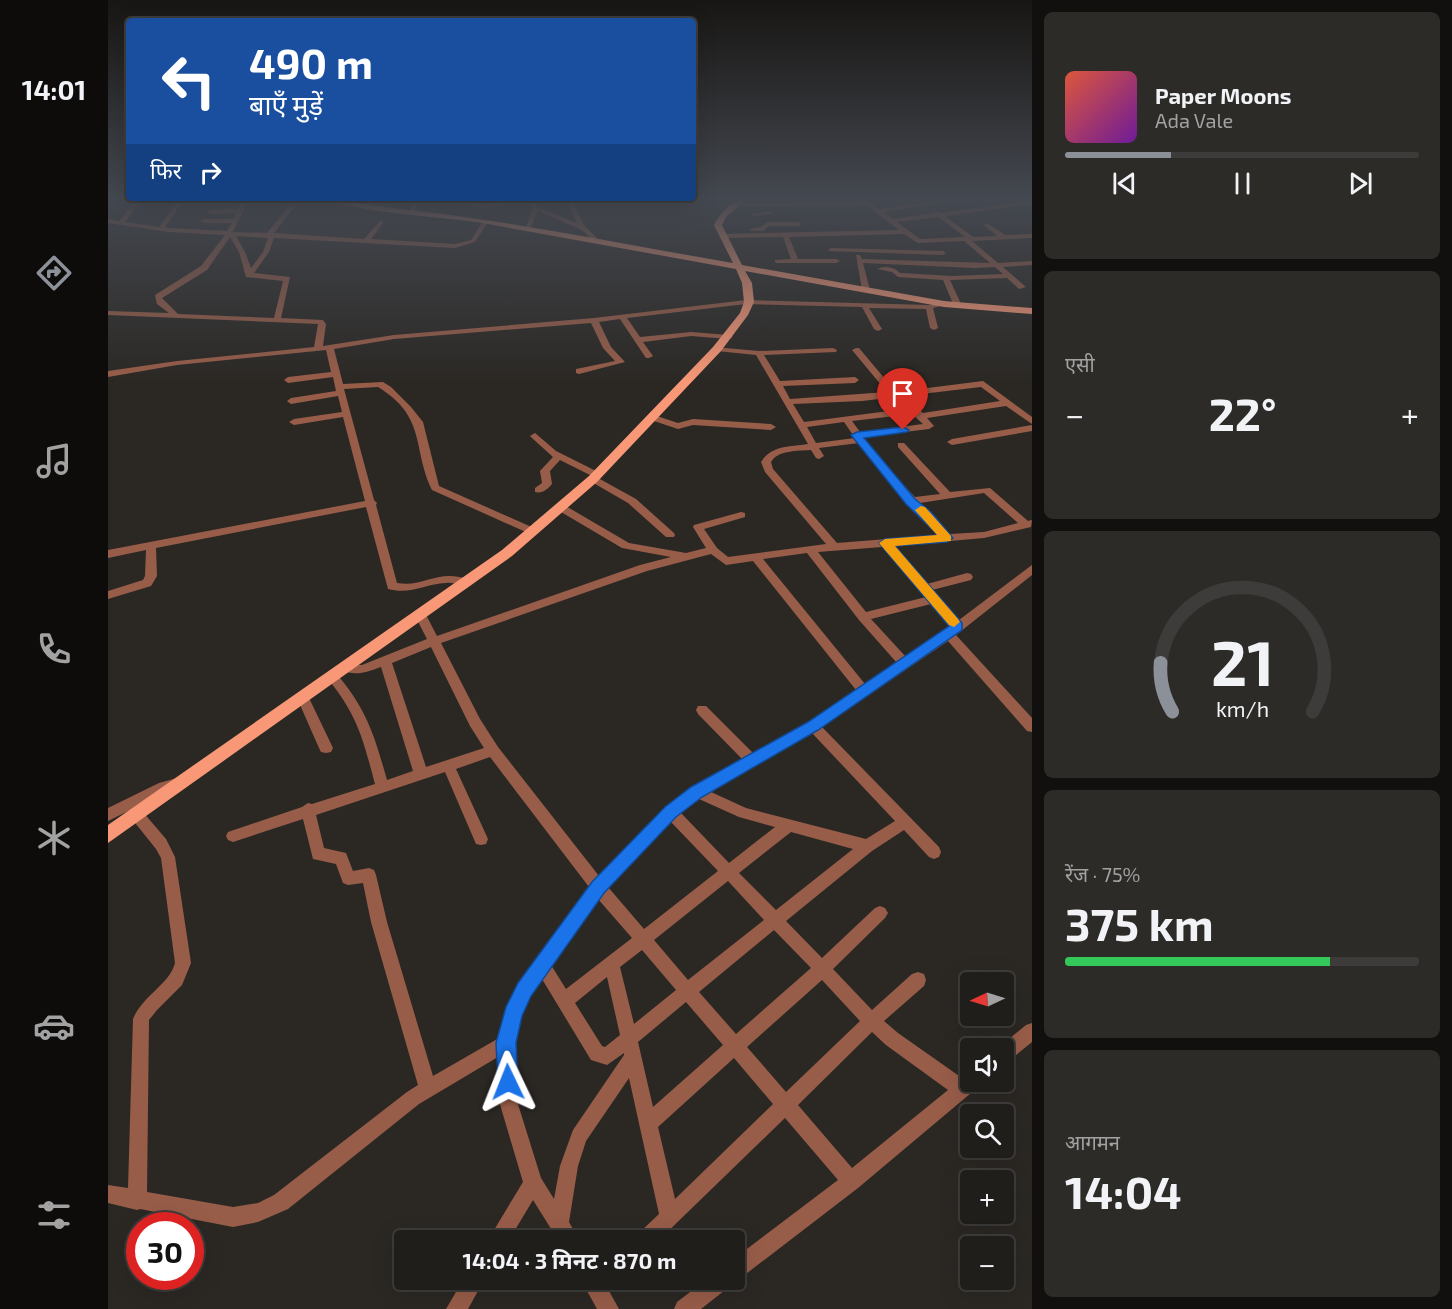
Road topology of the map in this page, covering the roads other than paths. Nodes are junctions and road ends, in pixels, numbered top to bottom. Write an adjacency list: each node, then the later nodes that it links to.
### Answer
1 (210, 260): 31 (street)
2 (243, 260): 18 (street)
3 (259, 260): 18 (street)
4 (705, 260): 17 (main road)
5 (735, 260): 17 (main road)
6 (735, 260): 17 (main road)
7 (859, 260): 15 (street)
8 (907, 260): 14 (street)
9 (992, 260): 16 (street)
10 (777, 261): 11 (street); 19 (street)
11 (795, 261): 12 (street)
12 (837, 261)
13 (1032, 263): 16 (street)
14 (908, 264): 15 (street); 16 (street); 20 (street)
15 (861, 265): 20 (street); 24 (street)
16 (997, 265): 21 (street)
17 (738, 266): 19 (main road); 25 (main road)
18 (249, 273): 33 (street)
19 (776, 273): 24 (main road)
20 (911, 276): 22 (street)
21 (1009, 276): 22 (street); 23 (street)
22 (946, 278): 28 (street)
23 (1022, 287)
24 (866, 290): 27 (main road)
25 (747, 304): 26 (street); 32 (street); 37 (main road)
26 (864, 304): 27 (street); 36 (street)
27 (924, 305): 28 (main road); 35 (street)
28 (958, 306): 29 (main road)
29 (1032, 311)
30 (108, 313): 31 (street)
31 (174, 314): 33 (street)
32 (622, 317): 34 (street); 38 (street)
33 (277, 320): 40 (street)
34 (594, 320): 39 (street); 46 (street)
35 (934, 328)
36 (878, 329)
37 (729, 337): 38 (street); 41 (main road)
38 (637, 340): 45 (street)
39 (329, 347): 40 (street); 48 (street)
40 (318, 349): 47 (street)
41 (717, 349): 44 (street); 59 (main road)
42 (833, 350): 44 (street)
43 (856, 350): 53 (street)
44 (759, 353): 51 (street)
45 (649, 356)
46 (579, 370)
47 (108, 374)
48 (336, 374): 49 (street); 52 (street)
49 (288, 380)
50 (855, 380): 51 (street)
51 (776, 384): 55 (street)
52 (341, 390): 54 (street); 57 (street); 81 (street)
53 (893, 394): 55 (street); 56 (street)
54 (291, 401)
55 (787, 402): 63 (street)
56 (1007, 403): 58 (street); 61 (street)
57 (348, 414): 62 (street); 77 (street)
58 (921, 416): 60 (street); 67 (street)
59 (654, 418): 64 (street); 73 (main road)
60 (844, 418): 63 (street); 67 (street)
61 (1032, 421)
62 (294, 422)
63 (800, 424): 70 (street)
64 (771, 427)
65 (1032, 428): 68 (street)
66 (535, 436): 71 (street)
67 (858, 438): 70 (street); 76 (street)
68 (952, 442)
69 (901, 445): 75 (street)
70 (812, 447): 72 (street); 86 (street)
71 (558, 456): 73 (street); 74 (street)
72 (819, 456)
73 (595, 477): 78 (main road); 82 (street)
74 (539, 490)
75 (946, 495): 76 (street); 80 (street)
76 (910, 501): 83 (street)
77 (372, 503): 85 (street); 94 (street)
78 (560, 507): 81 (main road); 90 (street)
79 (741, 515): 88 (street)
80 (1029, 524): 83 (street)
81 (532, 531): 94 (main road)
82 (670, 535)
83 (947, 538): 84 (street)
84 (885, 543): 86 (street); 95 (street)
85 (152, 547): 89 (street); 96 (street)
86 (834, 547): 87 (street)
87 (810, 549): 91 (street); 99 (street)
88 (713, 550): 90 (street); 91 (street)
89 (108, 554)
90 (686, 556): 101 (street)
91 (755, 556): 106 (street)
92 (1032, 569): 100 (street)
93 (967, 577): 95 (street)
94 (466, 583): 98 (main road)
95 (925, 588): 97 (street)
96 (108, 595)
97 (934, 599): 99 (street); 100 (street)
98 (420, 614): 101 (street); 104 (main road)
99 (862, 617): 103 (street)
100 (953, 630): 103 (street); 110 (street)
101 (434, 641): 102 (street); 112 (street)
102 (385, 661): 104 (street); 115 (street)
103 (904, 663): 106 (street)
104 (344, 667): 105 (main road)
105 (332, 676): 107 (main road); 117 (street)
106 (863, 690): 109 (street)
107 (303, 698): 111 (street); 116 (main road)
108 (702, 710): 113 (street)
109 (813, 726): 113 (street); 123 (street)
110 (1032, 727)
111 (326, 748)
112 (493, 751): 114 (street); 131 (street)
113 (753, 761): 118 (street)
114 (448, 765): 115 (street); 127 (street)
115 (421, 774): 117 (street)
116 (179, 784): 121 (street); 122 (main road)
117 (382, 786): 119 (street)
118 (697, 792): 120 (street); 124 (street)
119 (308, 809): 126 (street); 148 (street)
120 (670, 812): 130 (street); 131 (street)
121 (108, 815)
122 (137, 815): 125 (main road); 155 (street)
123 (905, 822): 128 (street); 129 (street)
124 (790, 824): 128 (street); 130 (street)
125 (108, 835)
126 (233, 836)
127 (481, 839)
128 (867, 846): 133 (street)
129 (934, 852)
130 (730, 872): 133 (street); 134 (street)
131 (598, 887): 134 (street); 135 (street)
132 (880, 913): 137 (street)
133 (777, 921): 137 (street); 139 (street)
134 (643, 940): 136 (street); 139 (street)
135 (542, 965): 140 (street); 143 (street)
136 (612, 965): 140 (street); 146 (street)
137 (823, 968): 141 (street); 145 (street)
138 (918, 980): 141 (street)
139 (688, 993): 145 (street); 146 (street)
140 (564, 1001): 146 (street)
141 (872, 1021): 147 (street); 150 (street)
142 (1032, 1031): 144 (street)
143 (506, 1043): 148 (street); 153 (street)
144 (1014, 1046)
145 (735, 1047): 150 (street); 151 (street)
146 (631, 1049): 151 (street); 157 (street)
147 (960, 1081)
148 (428, 1088): 155 (street)
149 (960, 1090): 152 (street)
150 (785, 1106): 152 (street); 156 (street)
151 (649, 1123): 156 (street)
152 (851, 1181): 161 (street)
153 (533, 1183): 157 (street); 158 (street)
154 (108, 1194): 155 (street)
155 (137, 1201)
156 (670, 1218): 160 (street)
157 (559, 1224): 159 (street)
158 (504, 1230)
159 (563, 1230)
160 (657, 1230)
161 (745, 1262)
162 (468, 1290): 165 (street)
163 (601, 1290): 166 (street)
164 (710, 1290): 167 (street)
165 (456, 1309)
166 (609, 1309)
167 (684, 1309)

